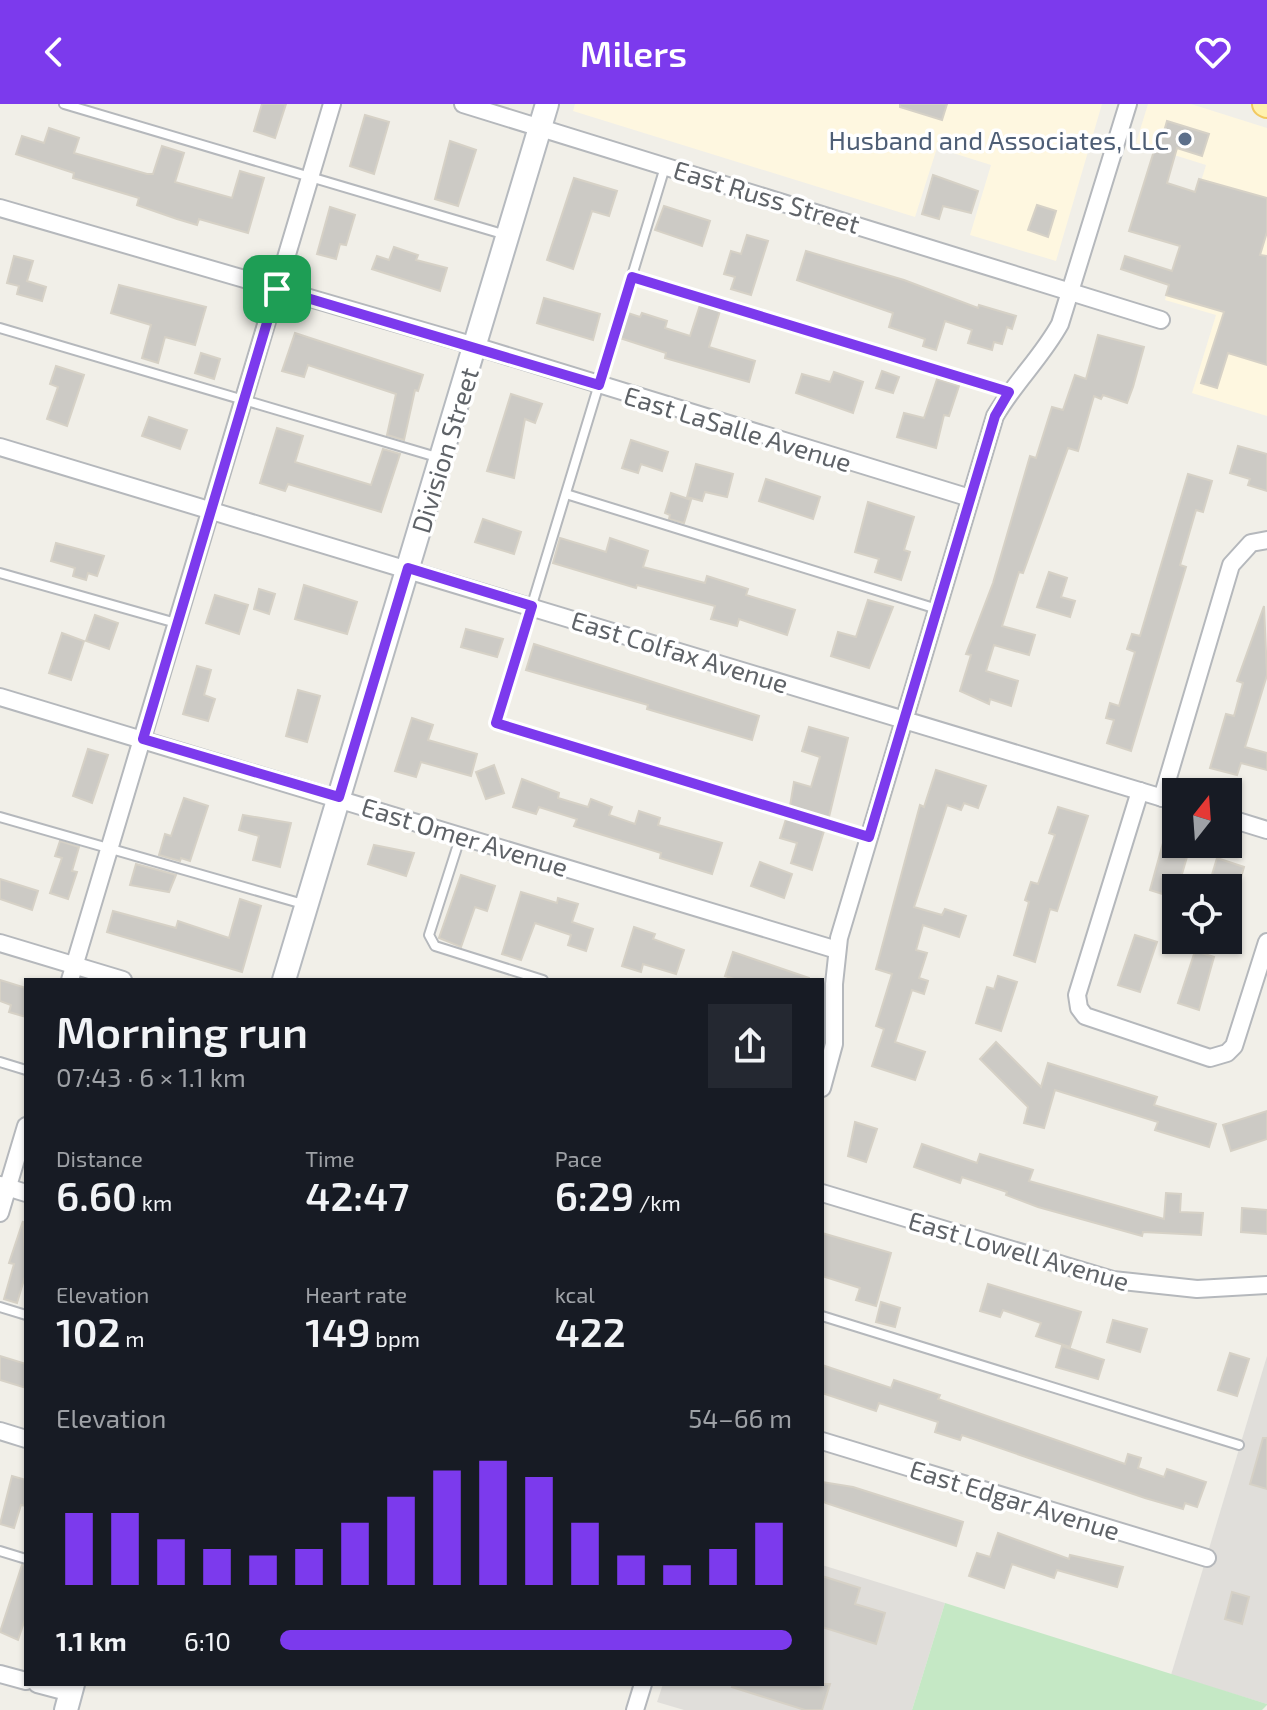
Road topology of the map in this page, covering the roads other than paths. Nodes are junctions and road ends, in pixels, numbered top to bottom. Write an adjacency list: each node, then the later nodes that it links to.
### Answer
1 (64, 104): 8 (lane)
2 (332, 104): 8 (street)
3 (463, 104): 6 (street, East Russ Street)
4 (547, 104): 6 (street, Division Street)
5 (1128, 104): 13 (street)
6 (540, 127): 7 (street, East Russ Street); 10 (street, Division Street)
7 (665, 165): 11 (lane); 13 (street, East Russ Street)
8 (310, 176): 10 (lane); 12 (street)
9 (0, 208): 12 (street, East LaSalle Avenue)
10 (507, 235): 16 (street, Division Street)
11 (632, 277): 17 (lane); 18 (lane)
12 (277, 289): 16 (street, East LaSalle Avenue); 19 (street)
13 (1070, 291): 14 (street, East Russ Street); 18 (street)
14 (1161, 320)
15 (0, 328): 19 (lane)
16 (475, 346): 17 (street, East LaSalle Avenue); 21 (street, Division Street)
17 (599, 385): 22 (lane); 23 (street, East LaSalle Avenue)
18 (1009, 392): 23 (street)
19 (244, 400): 21 (lane); 24 (street)
20 (0, 447): 24 (street, East Colfax Avenue)
21 (441, 458): 26 (street, Division Street)
22 (566, 494): 28 (lane); 29 (lane)
23 (970, 498): 29 (street)
24 (212, 509): 26 (street, East Colfax Avenue); 30 (street)
25 (1267, 540): 34 (street)
26 (408, 568): 28 (street, East Colfax Avenue); 36 (street, Division Street)
27 (0, 573): 30 (lane)
28 (532, 606): 32 (street, East Colfax Avenue); 42 (lane)
29 (937, 609): 32 (street)
30 (177, 624): 33 (street)
31 (0, 697): 33 (street, East Omer Avenue)
32 (905, 719): 35 (street, East Colfax Avenue); 42 (street)
33 (143, 739): 36 (street, East Omer Avenue); 43 (street)
34 (1175, 778)
35 (1140, 791): 37 (street, East Colfax Avenue); 45 (street)
36 (339, 797): 41 (street, East Omer Avenue); 44 (street, Division Street)
37 (1162, 798)
38 (0, 817): 43 (lane)
39 (1242, 822): 40 (street)
40 (1267, 830)
41 (461, 834): 47 (street, East Omer Avenue); 51 (lane)
42 (869, 837): 47 (street)
43 (110, 849): 44 (lane); 48 (street)
44 (307, 905): 50 (street, Division Street)
45 (1267, 942)
46 (0, 943): 48 (street)
47 (837, 950): 53 (street)
48 (72, 973): 49 (street)
49 (108, 978)
50 (285, 978)
51 (537, 978)
52 (0, 1062): 54 (lane)
53 (825, 1067)
54 (24, 1069)
55 (24, 1131): 56 (street)
56 (4, 1186): 57 (street); 59 (street)
57 (24, 1192)
58 (824, 1194): 60 (street, East Lowell Avenue)
59 (0, 1213)
60 (1267, 1285)
61 (0, 1307): 62 (lane)
62 (24, 1314)
63 (824, 1317): 67 (lane)
64 (0, 1431): 65 (street)
65 (24, 1438)
66 (824, 1442): 70 (street, East Edgar Avenue)
67 (1239, 1445)
68 (0, 1551): 69 (lane)
69 (24, 1558)
70 (1207, 1558)
71 (0, 1674): 72 (street)
72 (24, 1680)
73 (42, 1686): 75 (street)
74 (642, 1686): 76 (street)
75 (70, 1696)
76 (635, 1710)

